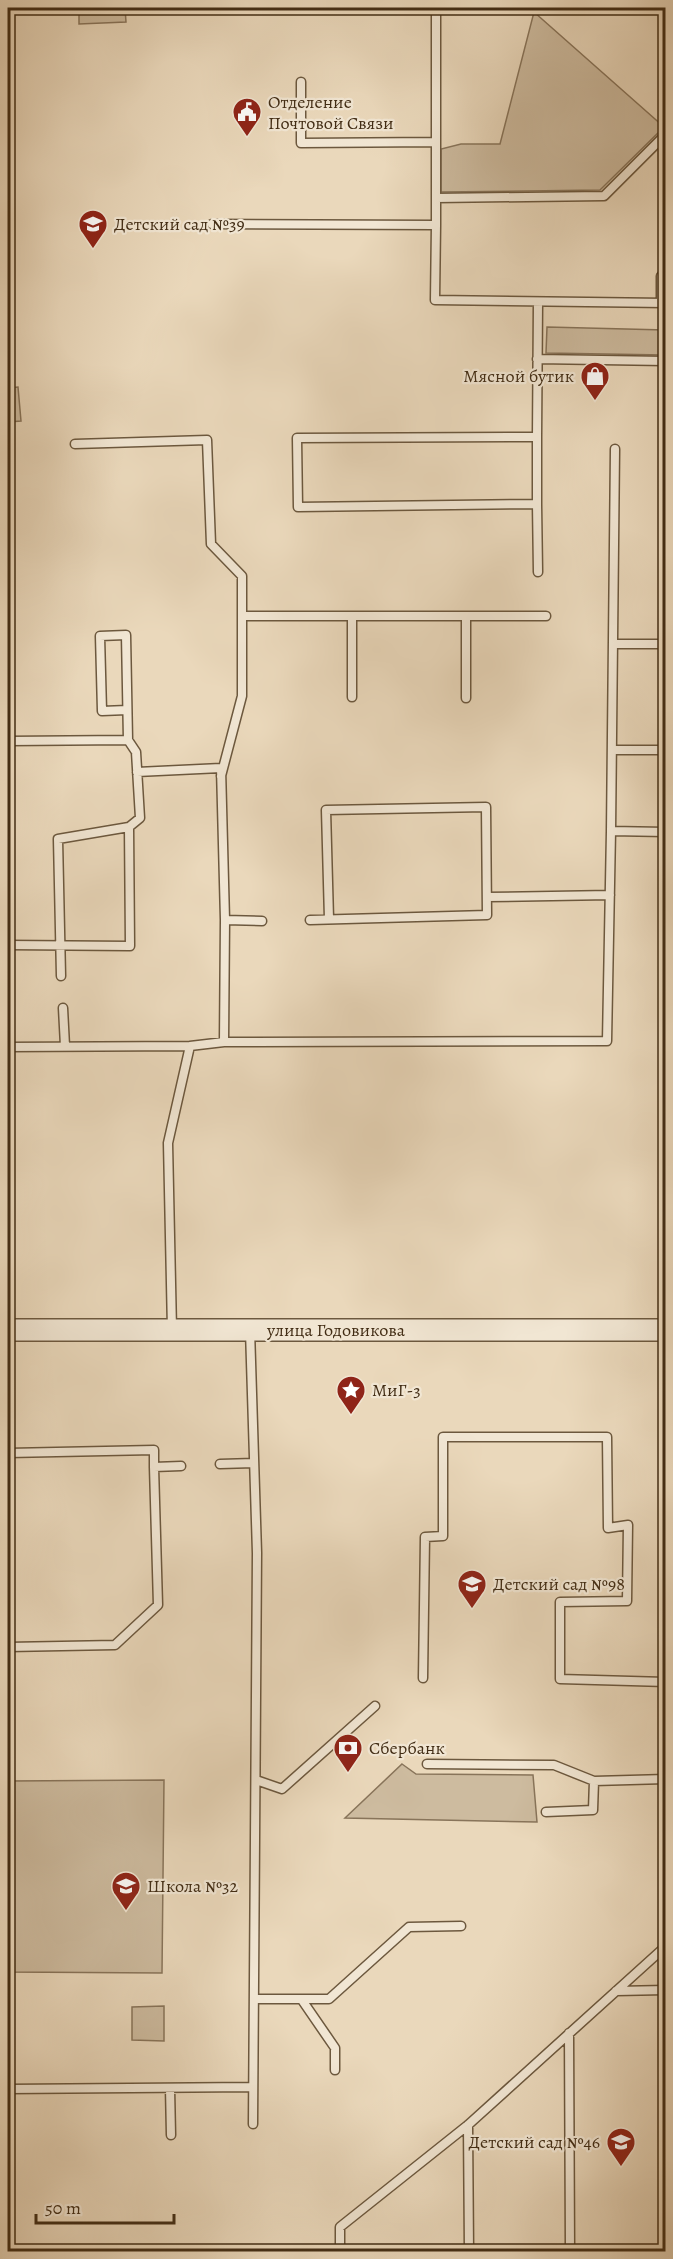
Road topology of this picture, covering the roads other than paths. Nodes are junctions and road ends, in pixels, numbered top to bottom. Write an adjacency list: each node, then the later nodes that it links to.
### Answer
1 (436, 8): 4 (lane)
2 (301, 82): 4 (lane)
3 (666, 134): 5 (lane)
4 (436, 142): 5 (lane)
5 (436, 198): 7 (lane)
6 (212, 224): 7 (lane)
7 (436, 225): 9 (lane)
8 (666, 272): 10 (lane)
9 (538, 302): 10 (lane); 11 (lane)
10 (664, 303)
11 (537, 359): 12 (lane); 13 (lane)
12 (666, 361)
13 (537, 437): 16 (lane); 16 (lane)
14 (75, 444): 18 (lane)
15 (615, 449): 22 (lane)
16 (537, 504): 17 (lane)
17 (538, 572)
18 (242, 616): 19 (lane); 32 (lane)
19 (352, 616): 21 (lane); 24 (lane)
20 (546, 616): 21 (lane)
21 (466, 617): 25 (lane)
22 (614, 644): 23 (lane); 29 (lane)
23 (666, 644)
24 (352, 698)
25 (466, 698)
26 (127, 710): 26 (lane); 27 (lane)
27 (128, 740): 28 (lane); 31 (lane)
28 (8, 741)
29 (613, 750): 30 (lane); 34 (lane)
30 (666, 750)
31 (137, 772): 32 (lane); 33 (lane)
32 (221, 776): 40 (lane)
33 (129, 827): 44 (lane); 44 (lane)
34 (611, 831): 35 (lane); 36 (lane)
35 (666, 831)
36 (610, 895): 37 (lane); 48 (lane)
37 (487, 897): 39 (lane); 39 (lane)
38 (666, 898): 47 (lane)
39 (328, 919): 41 (lane)
40 (225, 920): 42 (lane); 48 (lane)
41 (310, 920)
42 (262, 921)
43 (8, 945): 44 (lane)
44 (60, 946): 45 (lane)
45 (61, 976)
46 (63, 1008): 49 (lane)
47 (666, 1028)
48 (224, 1042): 50 (lane)
49 (65, 1046): 50 (lane); 51 (lane)
50 (190, 1046): 53 (lane)
51 (8, 1047)
52 (8, 1330): 53 (street, улица Годовикова)
53 (172, 1330): 54 (street, улица Годовикова)
54 (250, 1330): 55 (street, улица Годовикова); 57 (lane)
55 (666, 1330)
56 (8, 1453): 60 (lane)
57 (254, 1463): 58 (lane); 67 (lane)
58 (220, 1464)
59 (181, 1466): 60 (lane)
60 (154, 1467): 61 (lane)
61 (8, 1647)
62 (423, 1678): 63 (lane)
63 (666, 1682)
64 (375, 1707): 67 (lane)
65 (426, 1764): 68 (lane)
66 (666, 1779): 68 (lane)
67 (256, 1780): 74 (lane)
68 (594, 1781): 69 (lane)
69 (546, 1812)
70 (461, 1926): 75 (lane)
71 (666, 1946): 73 (lane)
72 (666, 1990): 73 (lane)
73 (616, 1991): 76 (lane)
74 (254, 2000): 75 (lane); 78 (lane)
75 (302, 2000): 77 (lane)
76 (569, 2034): 82 (lane); 86 (lane)
77 (335, 2070)
78 (253, 2087): 79 (lane); 81 (lane)
79 (170, 2088): 80 (lane); 83 (lane)
80 (8, 2089)
81 (253, 2124)
82 (468, 2125): 84 (lane); 85 (lane)
83 (171, 2135)
84 (340, 2252)
85 (469, 2252)
86 (570, 2252)

